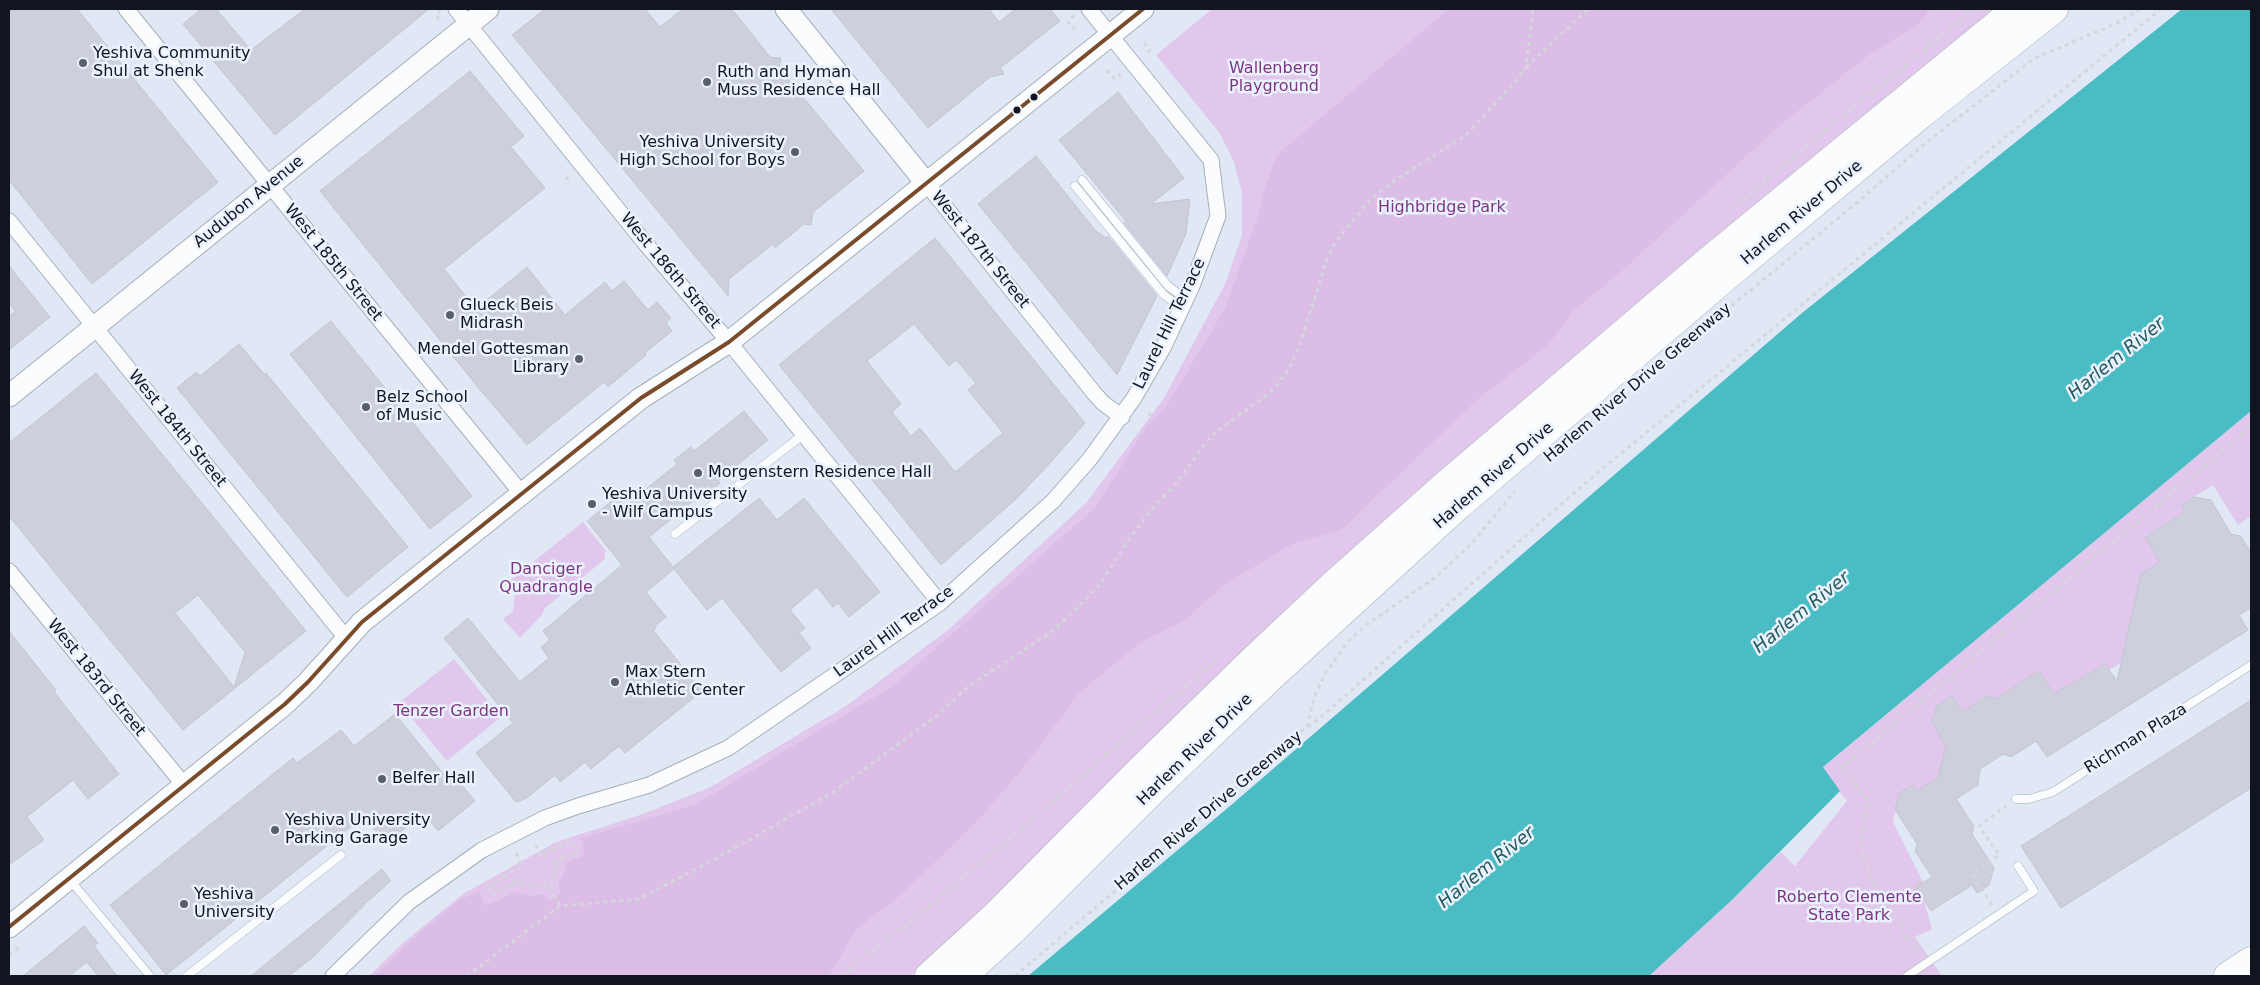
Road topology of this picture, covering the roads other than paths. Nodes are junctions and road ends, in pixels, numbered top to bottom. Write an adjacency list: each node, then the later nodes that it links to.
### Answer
1 (126, 9): 12 (street, West 185th Street)
2 (488, 9): 8 (main road, Audubon Avenue)
3 (786, 9): 11 (main road, West 187th Street)
4 (1143, 9): 9 (main road)
5 (2016, 9): 37 (highway, Harlem River Drive)
6 (2054, 9): 38 (highway, Harlem River Drive)
7 (1082, 12): 9 (street, Laurel Hill Terrace)
8 (463, 16): 12 (main road, Audubon Avenue); 17 (street, West 186th Street)
9 (1110, 35): 11 (main road); 15 (street, Laurel Hill Terrace)
10 (1082, 180): 15 (lane)
11 (926, 183): 17 (main road); 19 (street, West 187th Street)
12 (269, 186): 16 (main road, Audubon Avenue); 21 (street, West 185th Street)
13 (1075, 186): 15 (lane)
14 (9, 221): 16 (street, West 184th Street)
15 (1184, 303): 19 (street, Laurel Hill Terrace)
16 (94, 327): 18 (main road, Audubon Avenue); 25 (street, West 184th Street)
17 (729, 342): 20 (street, West 186th Street); 21 (main road)
18 (9, 396)
19 (1122, 417): 24 (street, Laurel Hill Terrace)
20 (804, 434): 22 (lane); 24 (street, West 186th Street)
21 (522, 494): 25 (main road)
22 (675, 534)
23 (9, 571): 27 (street, West 183rd Street)
24 (940, 603): 36 (street, Laurel Hill Terrace)
25 (346, 638): 27 (main road)
26 (2251, 666): 28 (lane, Richman Plaza)
27 (184, 785): 31 (main road)
28 (2016, 799)
29 (341, 855): 35 (lane)
30 (2018, 866): 39 (lane)
31 (69, 878): 32 (main road); 34 (lane)
32 (9, 927)
33 (2251, 961): 40 (highway)
34 (150, 976)
35 (187, 976)
36 (333, 976)
37 (929, 976)
38 (964, 976)
39 (1907, 976)
40 (2228, 976)

